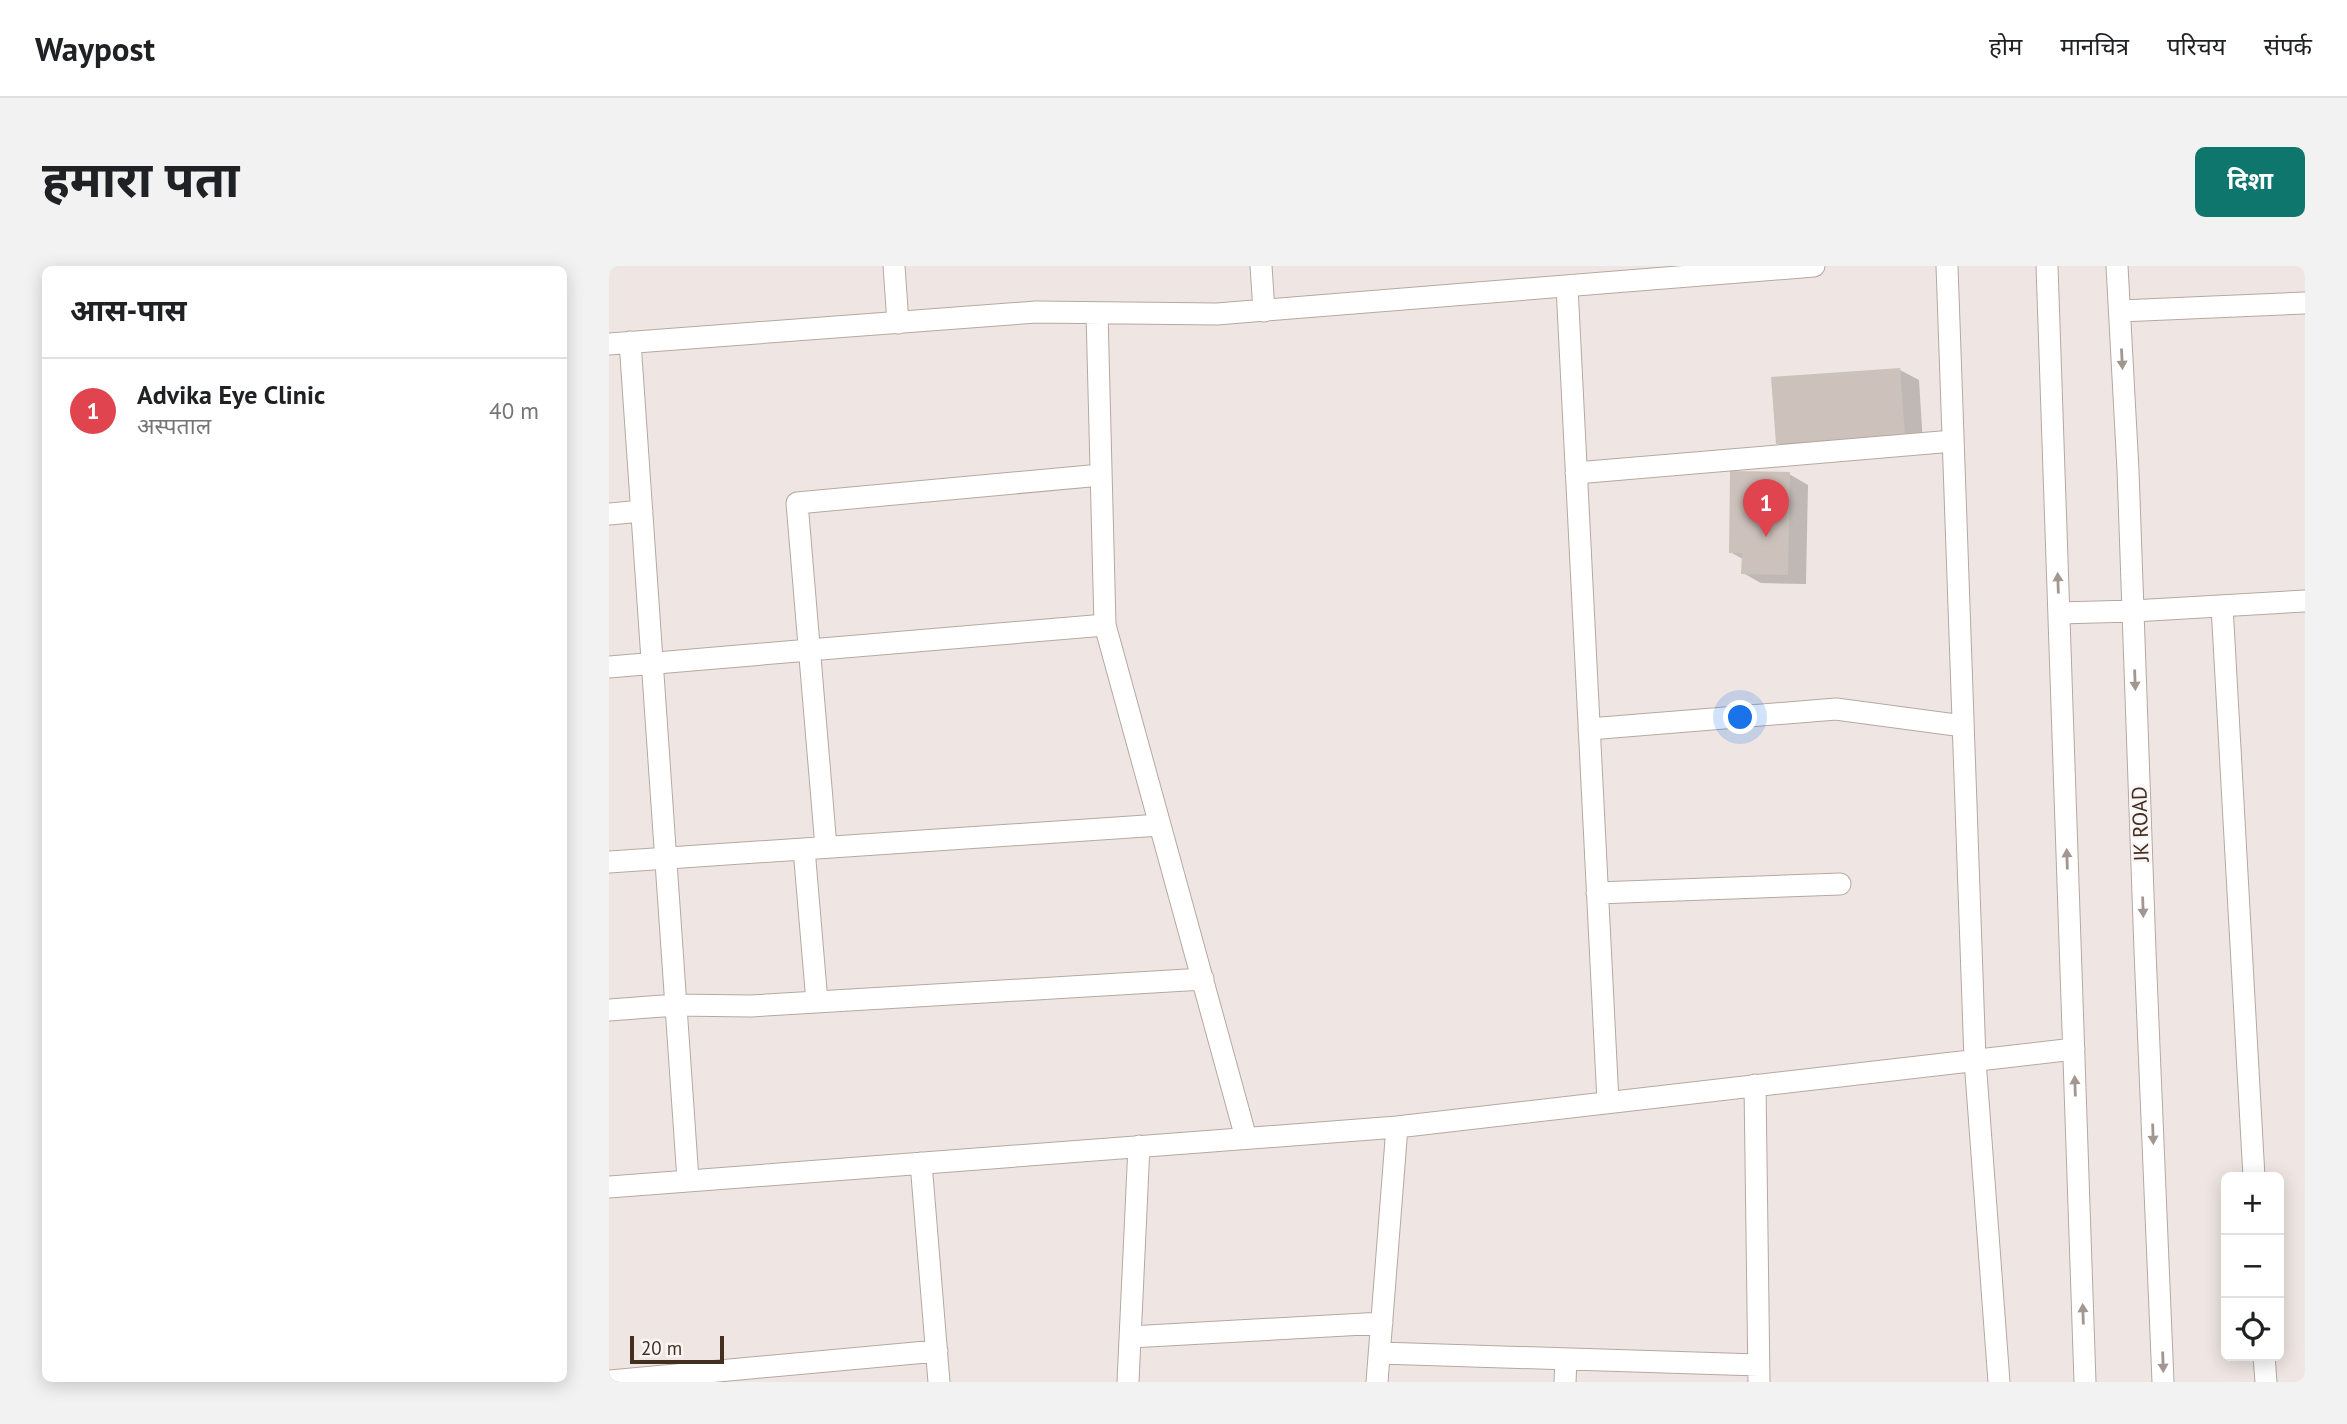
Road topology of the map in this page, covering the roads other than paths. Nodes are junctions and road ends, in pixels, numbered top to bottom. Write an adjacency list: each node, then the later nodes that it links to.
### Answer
1 (894, 266): 12 (street)
2 (1261, 266): 9 (street)
3 (1814, 266): 7 (street)
4 (1947, 266): 14 (street)
5 (2047, 266): 22 (street, one-way to 5)
6 (2117, 266): 10 (street, JK ROAD)
7 (1567, 286): 9 (street); 15 (street)
8 (2305, 303): 10 (street)
9 (1263, 311): 11 (street)
10 (2120, 311): 21 (street, JK ROAD, one-way to 21)
11 (1097, 313): 12 (street); 16 (street)
12 (898, 323): 13 (street)
13 (620, 343): 17 (street)
14 (1953, 441): 15 (street); 27 (street)
15 (1576, 473): 28 (street)
16 (1101, 475): 23 (street); 24 (street)
17 (642, 511): 18 (street); 25 (street)
18 (609, 514)
19 (2305, 601): 20 (street)
20 (2223, 606): 21 (street); 48 (street)
21 (2133, 611): 22 (street); 66 (street, JK ROAD, one-way to 66)
22 (2059, 613): 40 (street, one-way to 22)
23 (1105, 625): 24 (street); 29 (street)
24 (809, 650): 25 (street); 30 (street)
25 (653, 663): 26 (street); 32 (street)
26 (609, 667)
27 (1963, 726): 28 (street); 41 (street)
28 (1589, 729): 35 (street)
29 (1160, 825): 30 (street); 36 (street)
30 (826, 848): 31 (street)
31 (804, 849): 32 (street); 37 (street)
32 (666, 858): 33 (street); 38 (street)
33 (609, 862)
34 (1840, 884): 35 (street)
35 (1597, 893): 43 (street)
36 (1203, 979): 37 (street); 45 (street)
37 (817, 1002): 38 (street)
38 (676, 1005): 39 (street); 49 (street)
39 (609, 1010)
40 (2074, 1048): 41 (street); 65 (street, one-way to 40)
41 (1975, 1060): 42 (street); 64 (street)
42 (1755, 1085): 43 (street); 57 (street)
43 (1608, 1102): 44 (street)
44 (1397, 1127): 45 (street); 51 (street)
45 (1246, 1138): 46 (street)
46 (1139, 1146): 47 (street); 52 (street)
47 (921, 1163): 49 (street); 53 (street)
48 (2254, 1172)
49 (688, 1180): 50 (street)
50 (609, 1186)
51 (1382, 1324): 52 (street); 54 (street)
52 (1130, 1337): 61 (street)
53 (937, 1351): 58 (street); 60 (street)
54 (1380, 1353): 55 (street); 62 (street)
55 (1566, 1359): 57 (street); 63 (street)
56 (2264, 1361): 67 (street)
57 (1758, 1374)
58 (710, 1377): 59 (street)
59 (609, 1381)
60 (939, 1382)
61 (1128, 1382)
62 (1377, 1382)
63 (1565, 1382)
64 (1999, 1382)
65 (2085, 1382)
66 (2163, 1382)
67 (2266, 1382)

